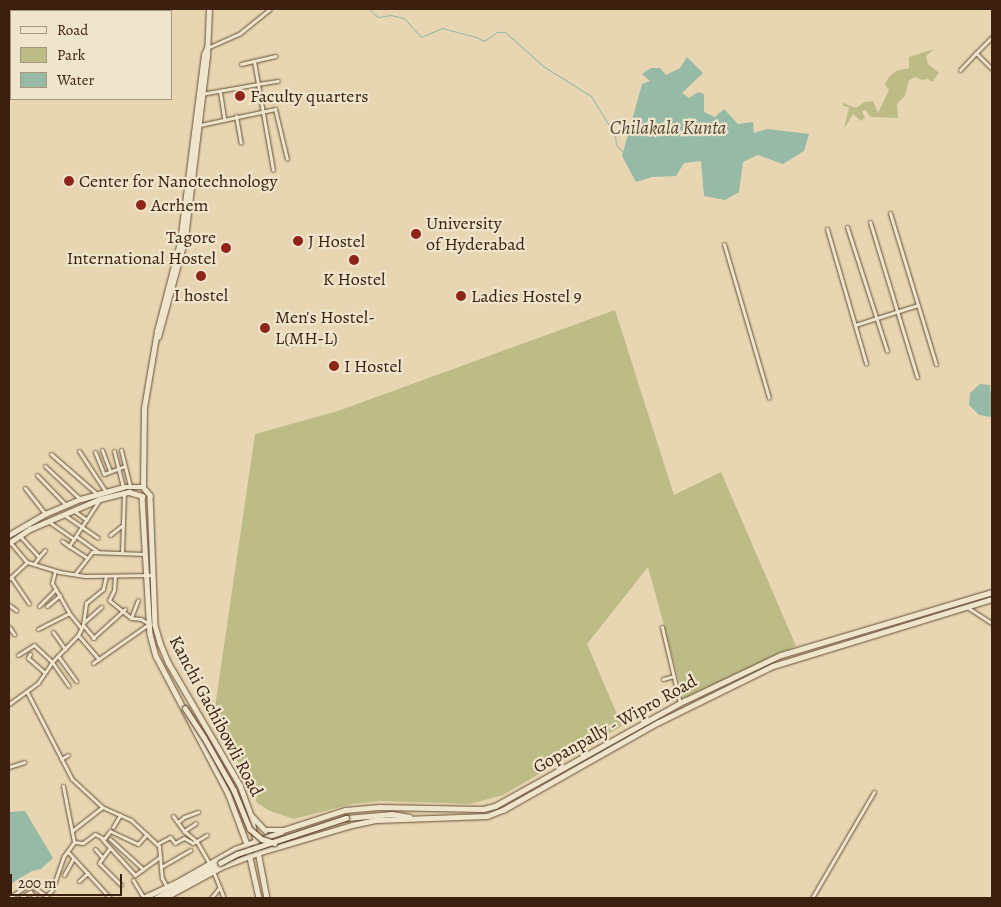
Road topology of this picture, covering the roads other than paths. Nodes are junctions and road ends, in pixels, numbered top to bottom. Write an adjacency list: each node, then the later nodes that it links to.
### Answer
1 (209, 9): 4 (main road)
2 (270, 9): 4 (street)
3 (992, 37): 5 (street)
4 (207, 48): 14 (main road)
5 (976, 53): 9 (street); 10 (street)
6 (275, 56): 7 (street)
7 (254, 61): 8 (street); 12 (street)
8 (241, 64)
9 (960, 70)
10 (992, 70)
11 (278, 81): 12 (street)
12 (258, 84): 13 (street); 15 (street)
13 (220, 92): 14 (street); 17 (street)
14 (201, 94): 18 (main road); 31 (main road)
15 (262, 110): 16 (street); 20 (street); 21 (street)
16 (236, 116): 17 (street); 19 (street)
17 (224, 118): 18 (street)
18 (200, 125): 31 (main road)
19 (241, 143)
20 (287, 159)
21 (273, 170)
22 (890, 213): 27 (street)
23 (870, 222): 28 (street)
24 (848, 227): 29 (street)
25 (827, 229): 30 (street)
26 (724, 244): 36 (street)
27 (918, 305): 28 (street); 34 (street)
28 (897, 311): 29 (street); 35 (street)
29 (876, 318): 30 (street); 32 (street)
30 (855, 324): 33 (street)
31 (156, 345): 50 (main road, Kanchi Gachibowli Road)
32 (887, 351)
33 (866, 363)
34 (936, 364)
35 (917, 377)
36 (769, 398)
37 (102, 450): 46 (street)
38 (121, 450): 44 (street)
39 (79, 451): 52 (street)
40 (114, 451): 45 (street)
41 (95, 452): 46 (street)
42 (51, 454): 54 (street)
43 (45, 466): 56 (street)
44 (125, 466): 45 (street); 48 (street)
45 (118, 468): 46 (street); 49 (street)
46 (110, 471)
47 (37, 475): 57 (street)
48 (130, 486): 49 (main road); 50 (main road)
49 (123, 487): 52 (main road)
50 (143, 487): 85 (main road, Kanchi Gachibowli Road)
51 (25, 488): 60 (street)
52 (106, 492): 54 (main road)
53 (124, 493): 55 (main road); 63 (street); 78 (main road, Kanchi Gachibowli Road)
54 (96, 494): 56 (main road)
55 (100, 498): 58 (main road); 61 (street)
56 (81, 499): 57 (main road)
57 (66, 505): 60 (main road)
58 (72, 509): 59 (main road); 61 (street)
59 (63, 513): 62 (main road); 64 (street)
60 (45, 514): 66 (main road)
61 (87, 520): 64 (street)
62 (47, 521): 65 (street); 68 (main road)
63 (123, 525): 69 (street); 77 (street)
64 (82, 527): 70 (street); 71 (street)
65 (60, 530): 67 (street); 70 (street)
66 (9, 535)
67 (56, 535)
68 (20, 536): 73 (main road); 79 (street)
69 (110, 536)
70 (75, 537): 74 (street); 76 (street)
71 (98, 538)
72 (62, 541): 74 (street)
73 (10, 543): 81 (street)
74 (69, 546): 80 (street)
75 (45, 550): 79 (street)
76 (100, 553): 77 (street); 80 (street)
77 (122, 553): 78 (street)
78 (147, 554): 85 (main road, Kanchi Gachibowli Road)
79 (39, 557): 82 (street)
80 (86, 557): 84 (street)
81 (27, 562): 82 (street); 88 (street)
82 (34, 564): 83 (street)
83 (55, 571): 84 (street); 89 (street)
84 (74, 575): 86 (street)
85 (151, 575): 87 (street); 105 (main road, Kanchi Gachibowli Road); 141 (main road, Kanchi Gachibowli Road)
86 (106, 576): 87 (street); 106 (street)
87 (115, 576): 101 (street)
88 (10, 578): 94 (street)
89 (56, 589): 91 (street); 96 (street)
90 (992, 592): 117 (main road, Gopanpally - Wipro Road)
91 (60, 595): 97 (street); 102 (street)
92 (992, 599): 99 (main road, Gopanpally - Wipro Road)
93 (138, 600): 103 (street)
94 (29, 604)
95 (9, 605): 100 (street)
96 (39, 606)
97 (47, 606)
98 (100, 607): 106 (street)
99 (967, 607): 104 (street); 121 (main road, Gopanpally - Wipro Road)
100 (16, 610)
101 (124, 610): 103 (street); 106 (street)
102 (69, 613): 106 (street); 109 (street)
103 (131, 618): 105 (street)
104 (992, 623)
105 (149, 624): 118 (street); 130 (main road, Kanchi Gachibowli Road)
106 (83, 625): 112 (street)
107 (9, 627): 111 (street)
108 (662, 627): 123 (street)
109 (38, 628)
110 (52, 632): 113 (street)
111 (14, 634)
112 (78, 634): 113 (street); 118 (street)
113 (65, 649): 116 (street)
114 (30, 654): 122 (street)
115 (18, 655): 119 (street)
116 (58, 656): 119 (street); 125 (street)
117 (779, 657): 121 (main road); 128 (main road, Gopanpally - Wipro Road)
118 (99, 659): 120 (street)
119 (52, 662): 122 (street); 126 (street)
120 (93, 663)
121 (781, 664): 137 (main road, Gopanpally - Wipro Road)
122 (44, 672): 127 (street)
123 (674, 676): 124 (street); 128 (street)
124 (663, 679)
125 (76, 681)
126 (69, 686)
127 (27, 692): 129 (street); 132 (street)
128 (680, 703): 135 (main road, Gopanpally - Wipro Road)
129 (9, 704)
130 (185, 708): 158 (main road, bridge); 160 (main road, Kanchi Gachibowli Road)
131 (68, 755): 132 (street)
132 (61, 759): 139 (street)
133 (24, 762): 134 (street)
134 (9, 766)
135 (544, 779): 137 (main road); 149 (main road, Gopanpally - Wipro Road)
136 (63, 786): 148 (street)
137 (548, 786): 144 (main road, Gopanpally - Wipro Road)
138 (874, 792): 192 (street)
139 (102, 807): 142 (street); 148 (street)
140 (198, 812): 145 (street)
141 (251, 815): 149 (main road, Gopanpally - Wipro Road); 155 (main road, Kanchi Gachibowli Road)
142 (120, 816): 147 (street); 151 (street)
143 (173, 816): 145 (street)
144 (414, 818): 158 (main road, Gopanpally - Wipro Road, bridge); 165 (main road, Gopanpally - Wipro Road)
145 (178, 822): 150 (street)
146 (196, 823): 150 (street)
147 (113, 827)
148 (73, 830): 156 (street)
149 (284, 830): 155 (main road)
150 (184, 831): 157 (street)
151 (147, 834): 153 (street); 159 (street)
152 (207, 835): 157 (street)
153 (101, 839): 156 (street); 162 (street)
154 (110, 839): 172 (street)
155 (255, 841): 160 (main road); 165 (main road, Kanchi Gachibowli Road)
156 (74, 842): 164 (street)
157 (197, 842): 159 (street); 170 (street)
158 (274, 843): 186 (main road, Gopanpally - Wipro Road, bridge)
159 (157, 844): 168 (street)
160 (247, 844): 166 (main road, Kanchi Gachibowli Road); 170 (main road)
161 (94, 849): 167 (street)
162 (109, 849): 167 (street); 172 (street)
163 (191, 850): 171 (street)
164 (68, 852): 169 (street); 181 (street)
165 (258, 853): 166 (main road, Gopanpally - Wipro Road); 191 (main road, Kanchi Gachibowli Road)
166 (249, 856): 173 (main road, Gopanpally - Wipro Road); 190 (main road, Kanchi Gachibowli Road)
167 (102, 857): 178 (street)
168 (160, 857): 171 (street); 172 (street)
169 (73, 859): 174 (street); 175 (street)
170 (209, 864): 180 (main road)
171 (161, 867): 180 (street)
172 (143, 869)
173 (213, 871): 179 (street); 187 (main road, Gopanpally - Wipro Road)
174 (88, 873): 177 (street); 184 (street)
175 (64, 875)
176 (133, 880): 185 (street)
177 (79, 881)
178 (121, 885)
179 (220, 886): 188 (street); 189 (street)
180 (167, 887): 185 (main road)
181 (9, 898)
182 (20, 898): 183 (street)
183 (36, 898)
184 (110, 898)
185 (143, 898)
186 (156, 898)
187 (165, 898)
188 (211, 898)
189 (224, 898)
190 (259, 898)
191 (267, 898)
192 (812, 898)

